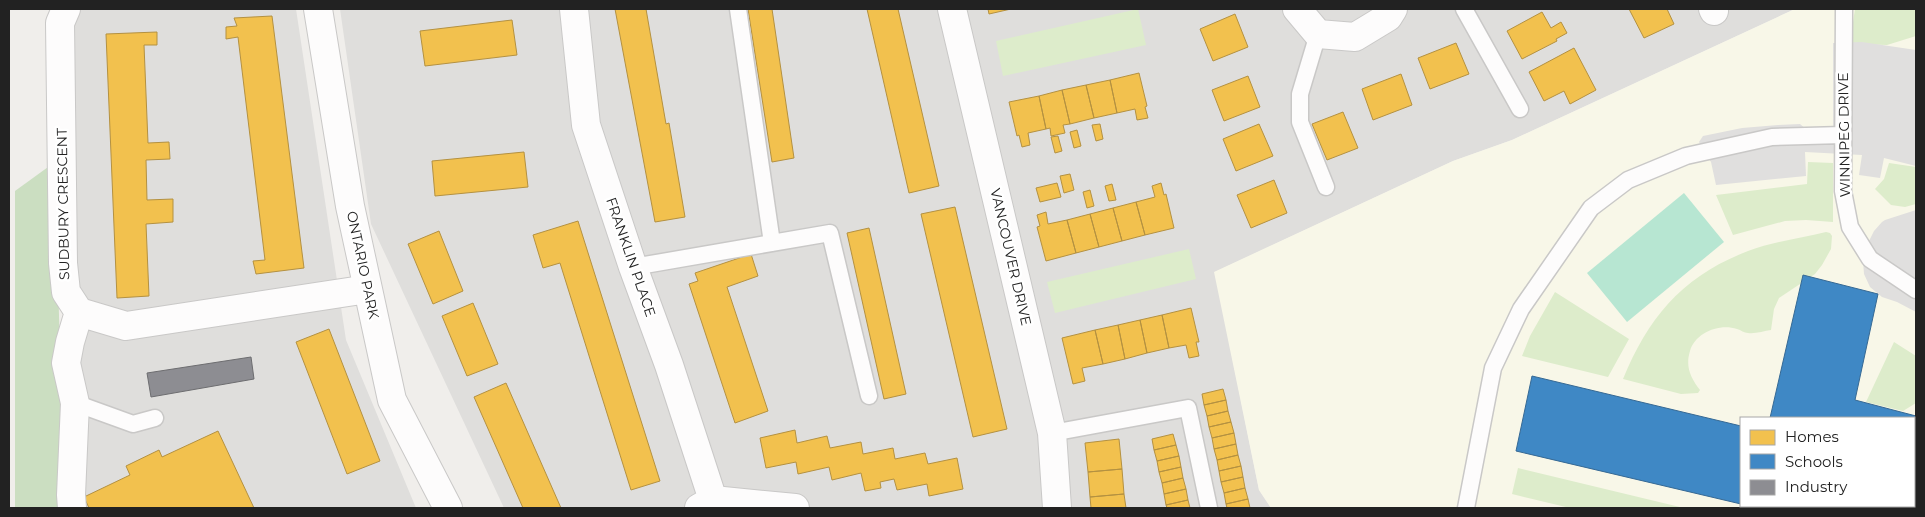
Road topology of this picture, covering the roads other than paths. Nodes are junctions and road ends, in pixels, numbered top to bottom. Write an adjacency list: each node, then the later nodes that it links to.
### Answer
1 (66, 9): 18 (street, SUDBURY CRESCENT)
2 (318, 9): 16 (street, ONTARIO PARK)
3 (574, 9): 15 (street, FRANKLIN PLACE)
4 (738, 9): 14 (lane)
5 (952, 9): 22 (street, VANCOUVER DRIVE)
6 (1297, 9): 10 (street)
7 (1393, 9): 10 (street)
8 (1464, 9): 11 (lane)
9 (1844, 9): 12 (lane, WINNIPEG DRIVE)
10 (1318, 34): 13 (lane)
11 (1520, 109)
12 (1843, 135): 17 (lane, WINNIPEG DRIVE); 29 (lane)
13 (1326, 187)
14 (772, 243): 15 (lane); 19 (lane)
15 (633, 266): 23 (street, FRANKLIN PLACE)
16 (368, 289): 18 (street); 25 (street, ONTARIO PARK)
17 (1916, 290)
18 (79, 312): 20 (street)
19 (869, 396)
20 (75, 403): 21 (lane); 24 (street)
21 (155, 418)
22 (1052, 433): 27 (street, VANCOUVER DRIVE); 28 (lane)
23 (706, 504): 26 (street)
24 (72, 508)
25 (448, 508)
26 (795, 508)
27 (1057, 508)
28 (1209, 508)
29 (1466, 508)

